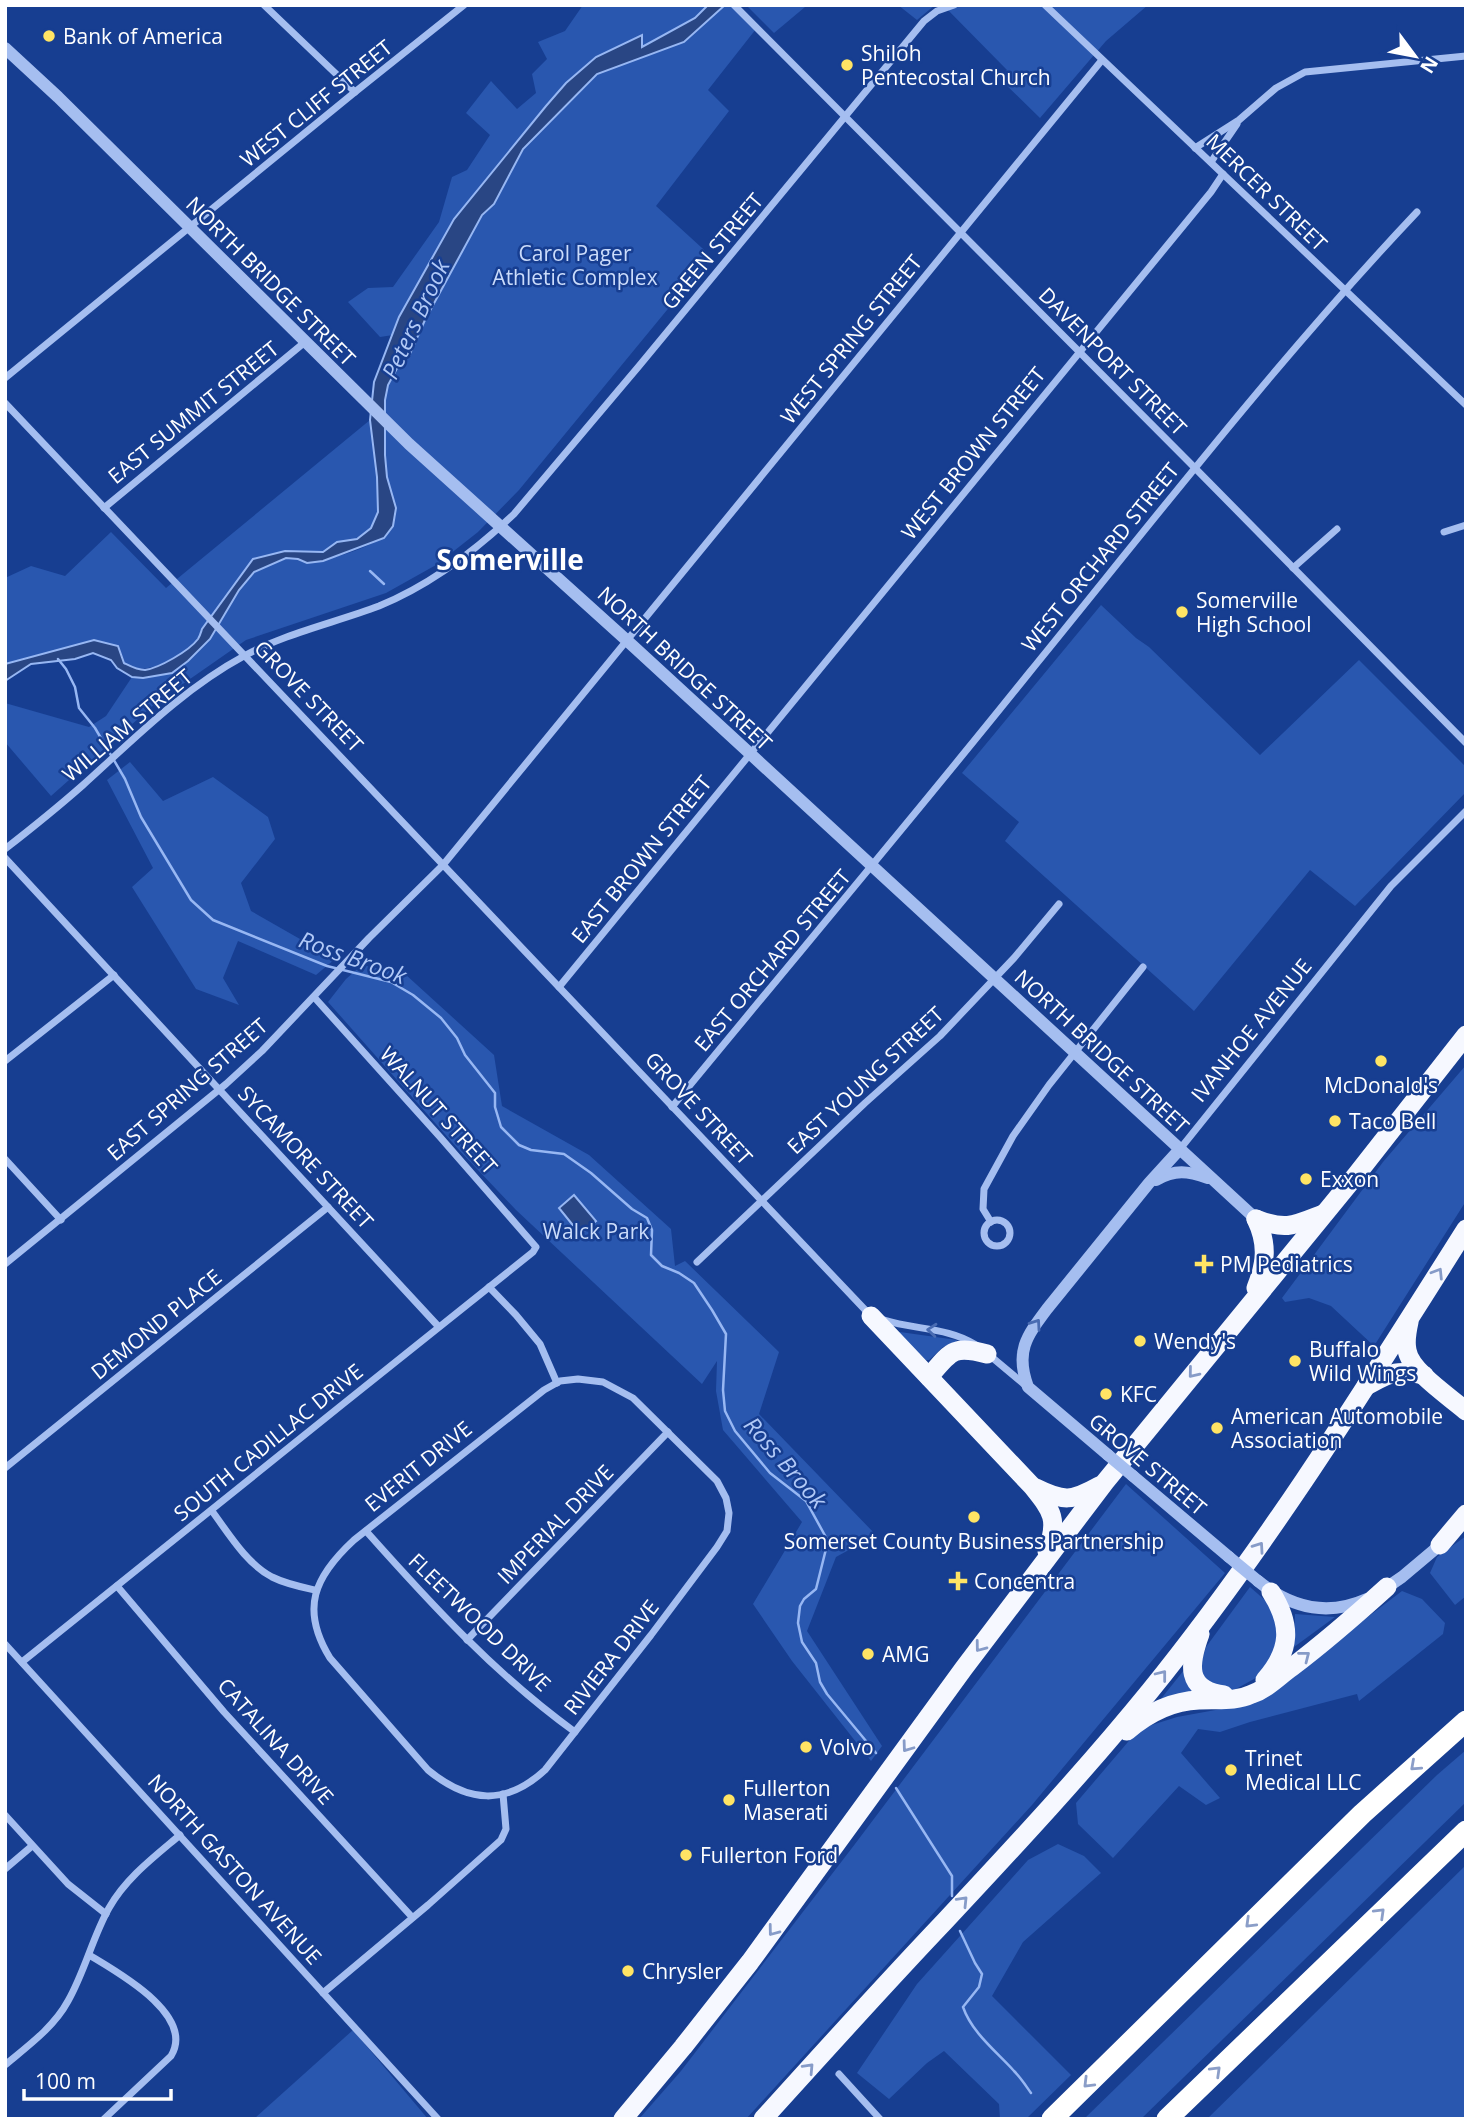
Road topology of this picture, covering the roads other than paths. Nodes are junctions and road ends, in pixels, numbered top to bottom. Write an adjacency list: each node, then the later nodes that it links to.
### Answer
1 (264, 5): 9 (street)
2 (464, 5): 9 (street, WEST CLIFF STREET)
3 (734, 5): 10 (street, DAVENPORT STREET)
4 (954, 5): 10 (street, GREEN STREET)
5 (1045, 5): 8 (street, MERCER STREET)
6 (5, 48): 16 (street, NORTH BRIDGE STREET)
7 (1466, 56): 11 (street)
8 (1102, 60): 12 (street, MERCER STREET); 17 (street, WEST SPRING STREET)
9 (355, 92): 16 (street, WEST CLIFF STREET)
10 (845, 117): 17 (street, DAVENPORT STREET); 27 (street, GREEN STREET)
11 (1239, 120): 12 (street); 13 (street)
12 (1195, 148): 13 (street, MERCER STREET)
13 (1211, 162): 14 (street, MERCER STREET)
14 (1223, 174): 18 (street, MERCER STREET); 20 (street, WEST BROWN STREET)
15 (1417, 212): 18 (street, WEST ORCHARD STREET)
16 (190, 228): 19 (street, NORTH BRIDGE STREET); 21 (street, WEST CLIFF STREET)
17 (960, 232): 20 (street, DAVENPORT STREET); 31 (street, WEST SPRING STREET)
18 (1345, 290): 23 (street, MERCER STREET); 24 (street, WEST ORCHARD STREET)
19 (305, 342): 25 (street, EAST SUMMIT STREET); 27 (street, NORTH BRIDGE STREET)
20 (1079, 352): 24 (street, DAVENPORT STREET); 34 (street, WEST BROWN STREET)
21 (5, 378)
22 (5, 403): 25 (street, GROVE STREET)
23 (1466, 405)
24 (1194, 468): 30 (street, DAVENPORT STREET); 39 (street, WEST ORCHARD STREET)
25 (104, 508): 32 (street, GROVE STREET)
26 (1466, 524): 29 (street)
27 (501, 526): 31 (street, NORTH BRIDGE STREET); 32 (street, WILLIAM STREET)
28 (1337, 529): 30 (street)
29 (1444, 532)
30 (1293, 568): 33 (street, DAVENPORT STREET)
31 (626, 640): 34 (street, NORTH BRIDGE STREET); 38 (street, EAST SPRING STREET)
32 (244, 656): 36 (street, WILLIAM STREET); 38 (street, GROVE STREET)
33 (1466, 743)
34 (750, 754): 39 (street, NORTH BRIDGE STREET); 44 (street, EAST BROWN STREET)
35 (1466, 811): 53 (street, IVANHOE AVENUE)
36 (5, 849)
37 (5, 858): 42 (street, SYCAMORE STREET)
38 (443, 865): 44 (street, GROVE STREET); 45 (street, EAST SPRING STREET)
39 (872, 867): 43 (street, NORTH BRIDGE STREET); 51 (street, EAST ORCHARD STREET)
40 (1059, 904): 43 (street, EAST YOUNG STREET)
41 (1143, 967): 48 (street)
42 (114, 975): 49 (street); 50 (street, SYCAMORE STREET)
43 (995, 979): 48 (street, NORTH BRIDGE STREET); 57 (street, EAST YOUNG STREET)
44 (559, 987): 51 (street, GROVE STREET)
45 (314, 997): 50 (street, EAST SPRING STREET); 64 (street, WALNUT STREET)
46 (1466, 1035): 52 (highway)
47 (1466, 1051): 52 (highway)
48 (1075, 1053): 53 (street, NORTH BRIDGE STREET); 62 (street)
49 (5, 1061)
50 (219, 1090): 58 (street, SYCAMORE STREET); 61 (street, EAST SPRING STREET)
51 (672, 1107): 57 (street, GROVE STREET)
52 (1378, 1146): 59 (highway)
53 (1180, 1149): 55 (street, NORTH BRIDGE STREET); 56 (street, IVANHOE AVENUE)
54 (5, 1159): 61 (street)
55 (1214, 1180): 56 (street); 60 (street, NORTH BRIDGE STREET)
56 (1149, 1183): 76 (street, IVANHOE AVENUE, one-way to 56)
57 (761, 1201): 65 (street, EAST YOUNG STREET); 69 (street, GROVE STREET)
58 (328, 1207): 71 (street, SYCAMORE STREET); 80 (street, DEMOND PLACE)
59 (1324, 1214): 60 (highway); 68 (highway)
60 (1256, 1219): 68 (highway)
61 (61, 1220): 66 (street, EAST SPRING STREET)
62 (991, 1222)
63 (1466, 1229): 70 (highway, one-way to 63)
64 (536, 1247): 67 (street, SOUTH CADILLAC DRIVE)
65 (697, 1262)
66 (5, 1264)
67 (489, 1287): 71 (street, SOUTH CADILLAC DRIVE); 75 (street)
68 (1251, 1301): 81 (highway, one-way to 81)
69 (871, 1316): 72 (street, GROVE STREET, one-way to 69); 74 (highway)
70 (1409, 1318): 73 (highway); 77 (highway)
71 (438, 1325): 83 (street, SOUTH CADILLAC DRIVE)
72 (987, 1354): 74 (highway); 76 (street, GROVE STREET)
73 (1424, 1375): 77 (highway); 78 (highway)
74 (929, 1377): 82 (highway)
75 (557, 1383): 79 (street); 86 (street, EVERIT DRIVE)
76 (1028, 1387): 90 (street, GROVE STREET, bridge)
77 (1365, 1387): 93 (highway, one-way to 77)
78 (1463, 1410)
79 (667, 1432): 94 (street, IMPERIAL DRIVE); 98 (street, RIVIERA DRIVE)
80 (5, 1468)
81 (1105, 1482): 82 (highway); 88 (highway)
82 (1032, 1486): 88 (highway)
83 (212, 1511): 89 (street, SOUTH CADILLAC DRIVE); 92 (street)
84 (1466, 1514): 87 (highway)
85 (1466, 1525): 87 (street, GROVE STREET)
86 (366, 1531): 92 (street, EVERIT DRIVE); 94 (street, FLEETWOOD DRIVE)
87 (1440, 1545): 91 (street, GROVE STREET)
88 (1044, 1562): 114 (highway, one-way to 114)
89 (117, 1586): 96 (street, SOUTH CADILLAC DRIVE); 107 (street, CATALINA DRIVE)
90 (1264, 1587): 91 (street, GROVE STREET); 93 (highway)
91 (1387, 1587): 99 (highway, one-way to 91)
92 (315, 1590): 100 (street)
93 (1204, 1621): 99 (highway, one-way to 93)
94 (467, 1640): 98 (street, FLEETWOOD DRIVE)
95 (5, 1644): 96 (street, NORTH GASTON AVENUE)
96 (22, 1662): 103 (street, NORTH GASTON AVENUE)
97 (1466, 1721): 117 (highway, one-way to 117)
98 (575, 1732): 100 (street, RIVIERA DRIVE)
99 (1080, 1774): 115 (highway, one-way to 99)
100 (503, 1794): 107 (street)
101 (5, 1815): 104 (street)
102 (1466, 1831): 118 (highway, one-way to 102)
103 (180, 1835): 106 (street); 109 (street, NORTH GASTON AVENUE)
104 (32, 1846): 105 (street); 106 (street)
105 (5, 1869)
106 (106, 1914): 108 (street)
107 (412, 1917): 109 (street)
108 (89, 1955): 110 (street); 112 (street)
109 (323, 1993): 113 (street, NORTH GASTON AVENUE)
110 (5, 2065)
111 (839, 2074): 116 (street)
112 (104, 2119)
113 (438, 2119)
114 (623, 2119)
115 (763, 2119)
116 (880, 2119)
117 (1052, 2119)
118 (1167, 2119)

